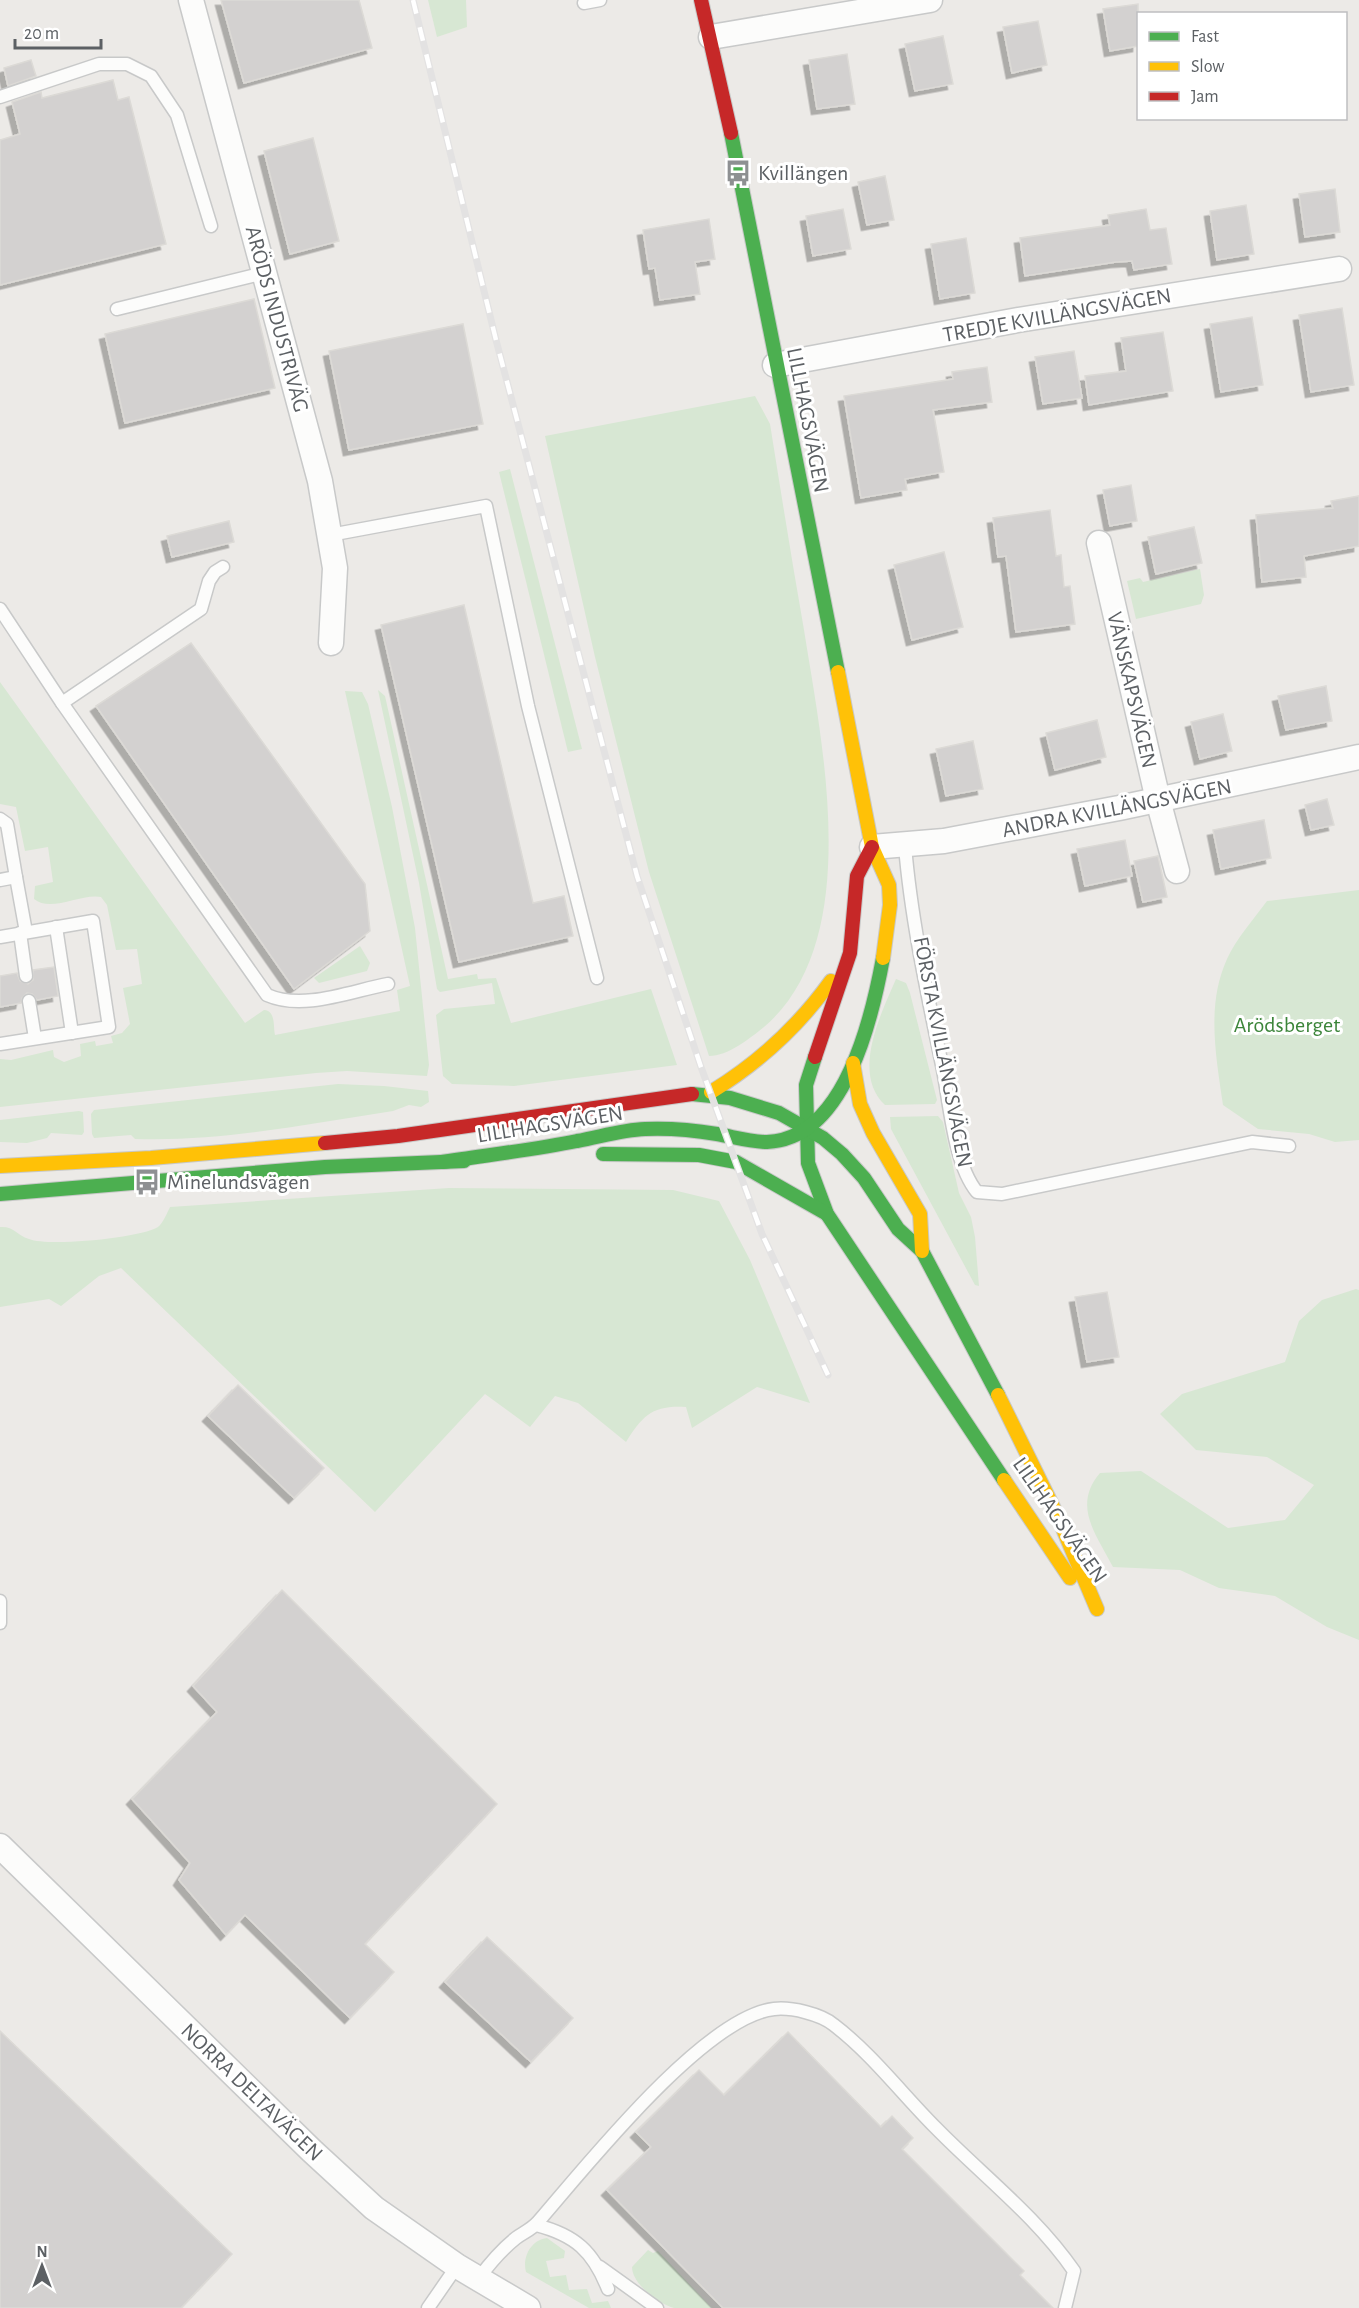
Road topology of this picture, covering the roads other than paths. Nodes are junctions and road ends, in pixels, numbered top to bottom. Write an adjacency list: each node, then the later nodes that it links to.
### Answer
1 (191, 0): 10 (street, ARÖDS INDUSTRIVÄG)
2 (600, 0): 5 (lane)
3 (701, 0): 6 (main road, LILLHAGSVÄGEN)
4 (930, 0): 6 (street)
5 (584, 3)
6 (711, 37): 12 (main road, LILLHAGSVÄGEN)
7 (0, 97): 8 (lane)
8 (210, 226)
9 (1339, 269): 12 (street, TREDJE KVILLÄNGSVÄGEN)
10 (264, 273): 11 (lane); 13 (street, ARÖDS INDUSTRIVÄG)
11 (117, 309)
12 (775, 365): 23 (main road, LILLHAGSVÄGEN)
13 (330, 535): 17 (street, ARÖDS INDUSTRIVÄG); 32 (lane)
14 (1099, 543): 20 (street, VÄNSKAPSVÄGEN)
15 (223, 567): 18 (lane)
16 (0, 609): 18 (lane)
17 (331, 643)
18 (63, 703): 33 (lane)
19 (1359, 757): 20 (street, ANDRA KVILLÄNGSVÄGEN)
20 (1158, 800): 22 (street, ANDRA KVILLÄNGSVÄGEN); 24 (street, VÄNSKAPSVÄGEN)
21 (0, 819): 25 (lane)
22 (905, 846): 23 (street, ANDRA KVILLÄNGSVÄGEN); 41 (lane, FÖRSTA KVILLÄNGSVÄGEN)
23 (872, 848): 30 (main road, LILLHAGSVÄGEN); 38 (main road, LILLHAGSVÄGEN)
24 (1177, 871)
25 (16, 878): 26 (lane); 28 (lane)
26 (0, 880)
27 (56, 927): 28 (lane); 35 (lane); 35 (lane)
28 (23, 933): 29 (lane); 31 (lane)
29 (0, 937)
30 (850, 953): 39 (main road, LILLHAGSVÄGEN); 40 (main road, LILLHAGSVÄGEN)
31 (26, 976)
32 (597, 978)
33 (388, 984)
34 (29, 1001): 36 (lane)
35 (72, 1033): 36 (lane)
36 (35, 1038): 37 (lane)
37 (0, 1044)
38 (852, 1063): 40 (main road, LILLHAGSVÄGEN); 46 (main road, LILLHAGSVÄGEN)
39 (711, 1092): 40 (main road, LILLHAGSVÄGEN); 43 (main road)
40 (805, 1127): 42 (main road, LILLHAGSVÄGEN); 45 (main road, LILLHAGSVÄGEN); 46 (main road, LILLHAGSVÄGEN)
41 (1289, 1146)
42 (442, 1162): 44 (main road); 45 (main road, LILLHAGSVÄGEN)
43 (0, 1166)
44 (0, 1194)
45 (826, 1214): 46 (main road, LILLHAGSVÄGEN)
46 (922, 1251)
47 (0, 1601): 48 (lane)
48 (0, 1623)
49 (0, 1846): 51 (street, NORRA DELTAVÄGEN)
50 (536, 2225): 52 (lane); 53 (lane); 58 (lane)
51 (457, 2266): 53 (street, NORRA DELTAVÄGEN); 55 (lane)
52 (599, 2266): 54 (lane); 57 (lane)
53 (479, 2278): 56 (street, NORRA DELTAVÄGEN)
54 (608, 2289)
55 (428, 2308)
56 (528, 2308)
57 (657, 2308)
58 (1065, 2308)

